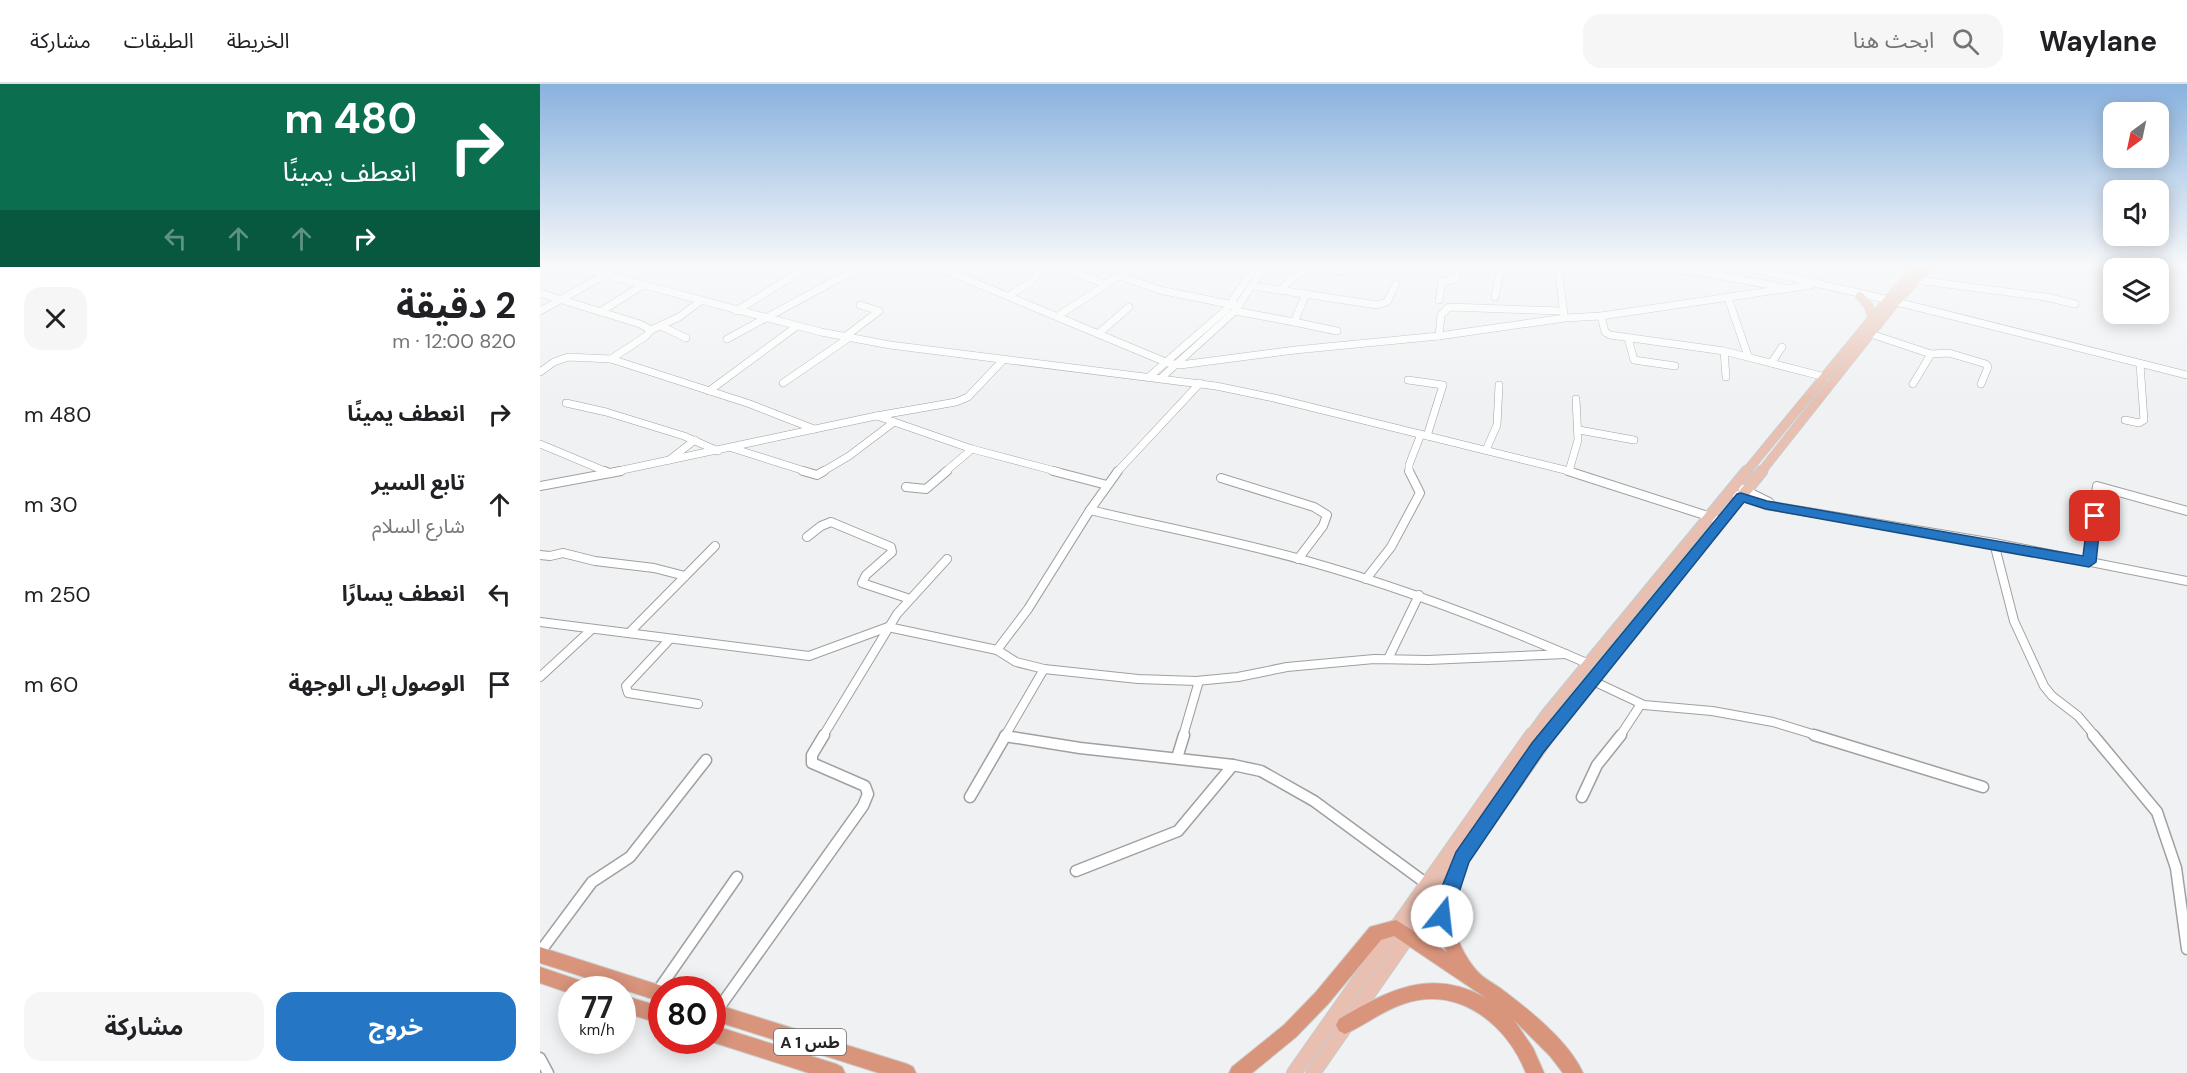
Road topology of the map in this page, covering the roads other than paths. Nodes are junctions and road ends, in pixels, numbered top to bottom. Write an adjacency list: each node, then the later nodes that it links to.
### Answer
1 (687, 311): 28 (street)
2 (779, 311): 25 (street)
3 (878, 311): 35 (street)
4 (1046, 311): 23 (street)
5 (1065, 311): 23 (street)
6 (1124, 311): 32 (street)
7 (1229, 311): 39 (street)
8 (1230, 311): 40 (street)
9 (1251, 311): 27 (street)
10 (1299, 311): 27 (street)
11 (1442, 311): 34 (street)
12 (1546, 311): 22 (street)
13 (1564, 311): 22 (street)
14 (1635, 311): 24 (street)
15 (1733, 311): 44 (street)
16 (1870, 311): 26 (main road)
17 (1882, 311): 26 (main road)
18 (1887, 311): 33 (main road)
19 (1930, 311): 49 (street)
20 (600, 312): 30 (street)
21 (736, 312): 25 (street)
22 (1564, 315): 24 (street); 34 (street)
23 (1058, 316): 32 (street)
24 (1601, 316): 37 (street)
25 (765, 318): 29 (street); 38 (street)
26 (1873, 318): 56 (main road)
27 (1294, 322): 31 (street)
28 (661, 326): 30 (street); 36 (street)
29 (797, 326): 35 (street); 64 (street)
30 (651, 330): 45 (street)
31 (1337, 331)
32 (1098, 334): 48 (street)
33 (1871, 334): 43 (street); 88 (main road)
34 (1439, 336): 50 (street)
35 (848, 337): 46 (street); 59 (street)
36 (686, 338)
37 (1628, 338): 42 (street); 51 (street)
38 (727, 339)
39 (1191, 342): 40 (street); 48 (street)
40 (1199, 344): 50 (street)
41 (1782, 347): 47 (street)
42 (1724, 351): 44 (street); 55 (street)
43 (1931, 354): 61 (street); 62 (street)
44 (1748, 356): 47 (street)
45 (611, 359): 52 (street); 64 (street)
46 (1003, 360): 54 (street); 67 (street)
47 (1773, 362): 56 (street)
48 (1168, 363): 50 (street); 54 (street)
49 (2140, 364): 53 (street); 68 (street)
50 (1177, 365): 57 (street)
51 (1675, 366)
52 (540, 372)
53 (2187, 375)
54 (1150, 376): 57 (street)
55 (1726, 377)
56 (1825, 377): 87 (main road)
57 (1161, 378): 60 (street)
58 (1408, 380): 72 (street)
59 (783, 383)
60 (1200, 384): 72 (street); 85 (street)
61 (1913, 384)
62 (1981, 384)
63 (1499, 385): 78 (street)
64 (709, 391): 70 (street)
65 (1576, 399): 71 (street)
66 (566, 403): 74 (street)
67 (876, 416): 69 (street); 70 (street)
68 (2125, 420)
69 (894, 422): 76 (street); 77 (street)
70 (814, 429): 76 (street)
71 (1579, 430): 73 (street); 81 (street)
72 (1424, 435): 78 (street); 101 (street)
73 (1634, 440)
74 (695, 441): 79 (street); 80 (street)
75 (540, 444): 82 (street)
76 (732, 448): 79 (street)
77 (972, 449): 85 (street); 86 (street)
78 (1486, 450): 81 (street)
79 (719, 451): 80 (street)
80 (667, 462): 82 (street)
81 (1569, 471): 92 (street)
82 (609, 473): 84 (street)
83 (1221, 478): 97 (street)
84 (540, 486)
85 (1107, 486): 90 (street)
86 (906, 487)
87 (1733, 489): 88 (street); 92 (main road)
88 (1744, 494): 89 (street); 92 (main road)
89 (1780, 507): 94 (street)
90 (1090, 510): 97 (street); 110 (street)
91 (2187, 511): 99 (street)
92 (1716, 519): 113 (main road); 116 (main road)
93 (807, 537): 104 (street)
94 (1994, 543): 99 (street); 132 (street)
95 (715, 546): 100 (street)
96 (540, 555): 100 (street)
97 (1298, 558): 101 (street)
98 (947, 559): 104 (street)
99 (2089, 562): 102 (street)
100 (685, 576): 108 (street)
101 (1366, 579): 103 (street)
102 (2187, 581)
103 (1419, 595): 111 (street); 112 (street)
104 (910, 599): 106 (street)
105 (540, 622): 107 (street)
106 (888, 627): 109 (street); 110 (street); 139 (street)
107 (592, 629): 108 (street); 115 (street)
108 (629, 633): 109 (street)
109 (670, 639): 118 (street)
110 (997, 650): 114 (street)
111 (1566, 654): 112 (street); 113 (street)
112 (1388, 659): 117 (street)
113 (1589, 664): 130 (main road)
114 (1044, 669): 117 (street); 120 (street)
115 (540, 677)
116 (1591, 680): 119 (street); 127 (main road)
117 (1199, 681): 121 (street)
118 (698, 704)
119 (1641, 704): 124 (street); 126 (street)
120 (1005, 736): 121 (street); 125 (street)
121 (1177, 758): 123 (street)
122 (706, 760): 133 (street)
123 (1233, 765): 128 (street); 130 (street)
124 (1983, 787)
125 (969, 797)
126 (1582, 797)
127 (1462, 858): 131 (main road); 136 (highway)
128 (1076, 872)
129 (737, 877): 135 (street)
130 (1427, 884): 131 (main road)
131 (1403, 932): 136 (highway); 141 (main road); 147 (highway); 148 (main road)
132 (2187, 949)
133 (540, 953): 138 (highway)
134 (540, 975): 137 (highway)
135 (670, 976)
136 (1473, 979): 151 (highway)
137 (558, 981)
138 (648, 989)
139 (726, 995)
140 (726, 1016): 146 (highway, A 1 طس)
141 (1345, 1025): 149 (main road); 150 (highway)
142 (726, 1038): 145 (highway, A 1 طس)
143 (540, 1058): 144 (street)
144 (548, 1073)
145 (836, 1073)
146 (907, 1073)
147 (1238, 1073)
148 (1294, 1073)
149 (1313, 1073)
150 (1535, 1073)
151 (1574, 1073)

